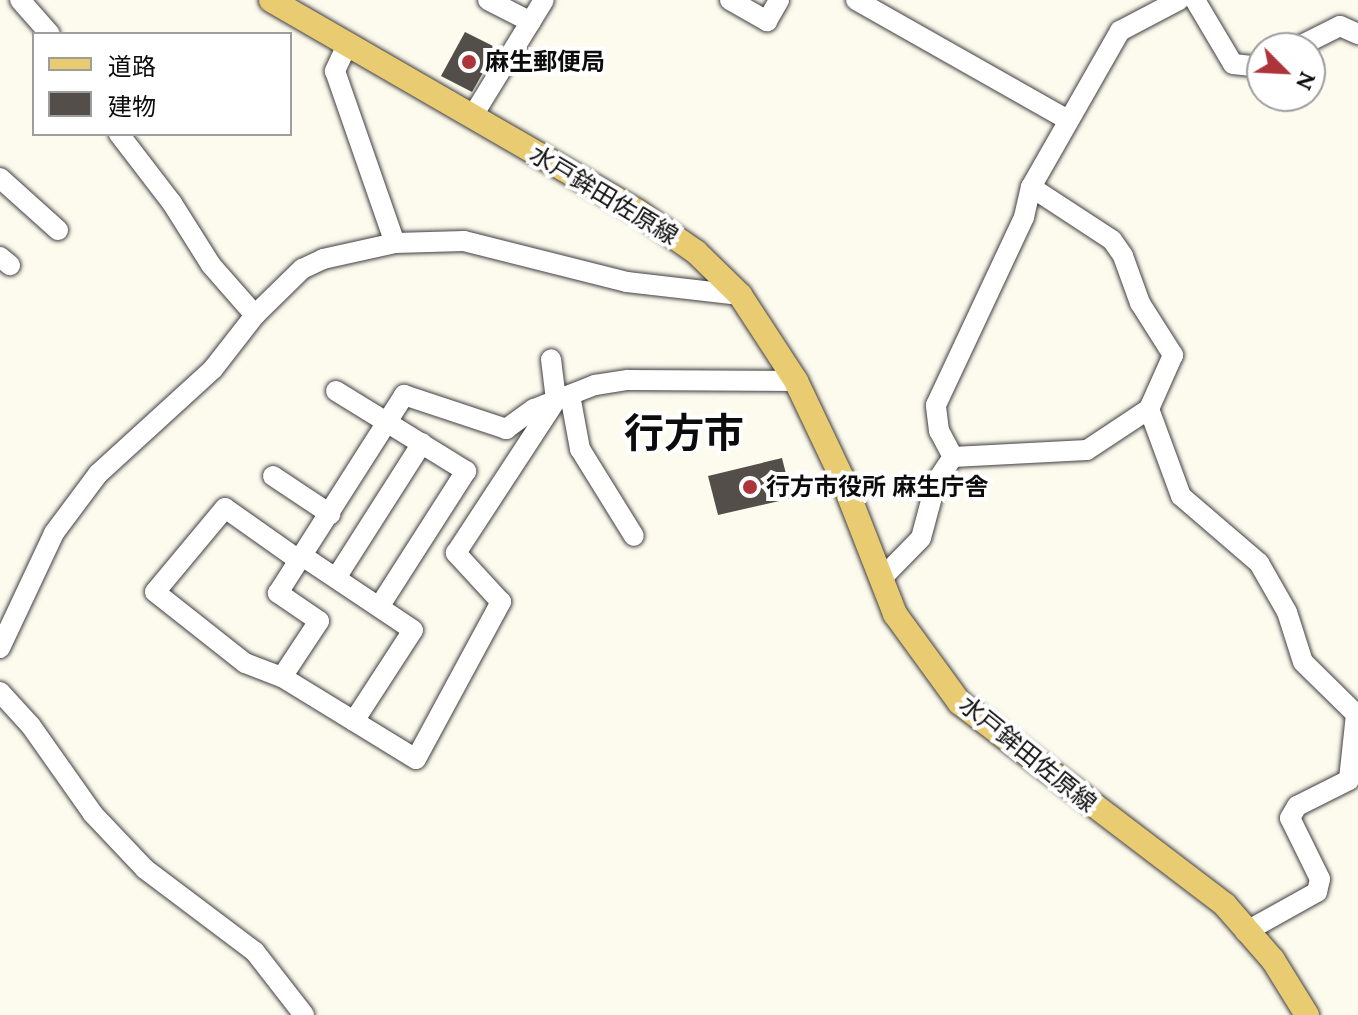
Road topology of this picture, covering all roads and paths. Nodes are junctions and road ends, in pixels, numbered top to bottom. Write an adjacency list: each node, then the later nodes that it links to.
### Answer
1 (20, 0): 11 (street)
2 (271, 0): 14 (main road, 水戸鉾田佐原線)
3 (488, 0): 10 (street)
4 (544, 0): 10 (street)
5 (730, 0): 6 (street)
6 (779, 0)
7 (856, 0): 17 (street)
8 (1179, 0): 17 (street)
9 (1195, 0): 15 (street)
10 (531, 22): 16 (street)
11 (48, 32)
12 (1326, 33): 13 (street)
13 (1358, 34)
14 (347, 45): 16 (main road, 水戸鉾田佐原線); 22 (street)
15 (1246, 65)
16 (472, 117): 23 (main road, 水戸鉾田佐原線)
17 (1066, 119): 20 (street)
18 (120, 136): 24 (street)
19 (0, 178): 21 (street)
20 (1031, 187): 29 (street); 32 (street)
21 (58, 230)
22 (395, 243): 23 (street); 24 (street)
23 (740, 295): 26 (main road, 水戸鉾田佐原線)
24 (255, 315): 40 (street)
25 (551, 359): 28 (street)
26 (796, 381): 28 (street); 38 (main road, 水戸鉾田佐原線)
27 (336, 391): 30 (street)
28 (563, 398): 30 (street); 35 (street); 43 (street)
29 (1149, 409): 32 (street); 44 (street)
30 (388, 423): 31 (street); 34 (street)
31 (422, 443): 37 (street); 39 (street)
32 (953, 457): 38 (street)
33 (273, 476): 34 (street)
34 (330, 514): 36 (street)
35 (634, 536)
36 (304, 557): 37 (street); 41 (street); 41 (street)
37 (336, 578): 39 (street)
38 (881, 579): 44 (main road, 水戸鉾田佐原線)
39 (379, 607): 43 (street)
40 (0, 648)
41 (282, 677): 43 (street)
42 (0, 692): 45 (street)
43 (354, 721)
44 (1245, 932): 46 (main road, 水戸鉾田佐原線)
45 (304, 1015)
46 (1307, 1015)

